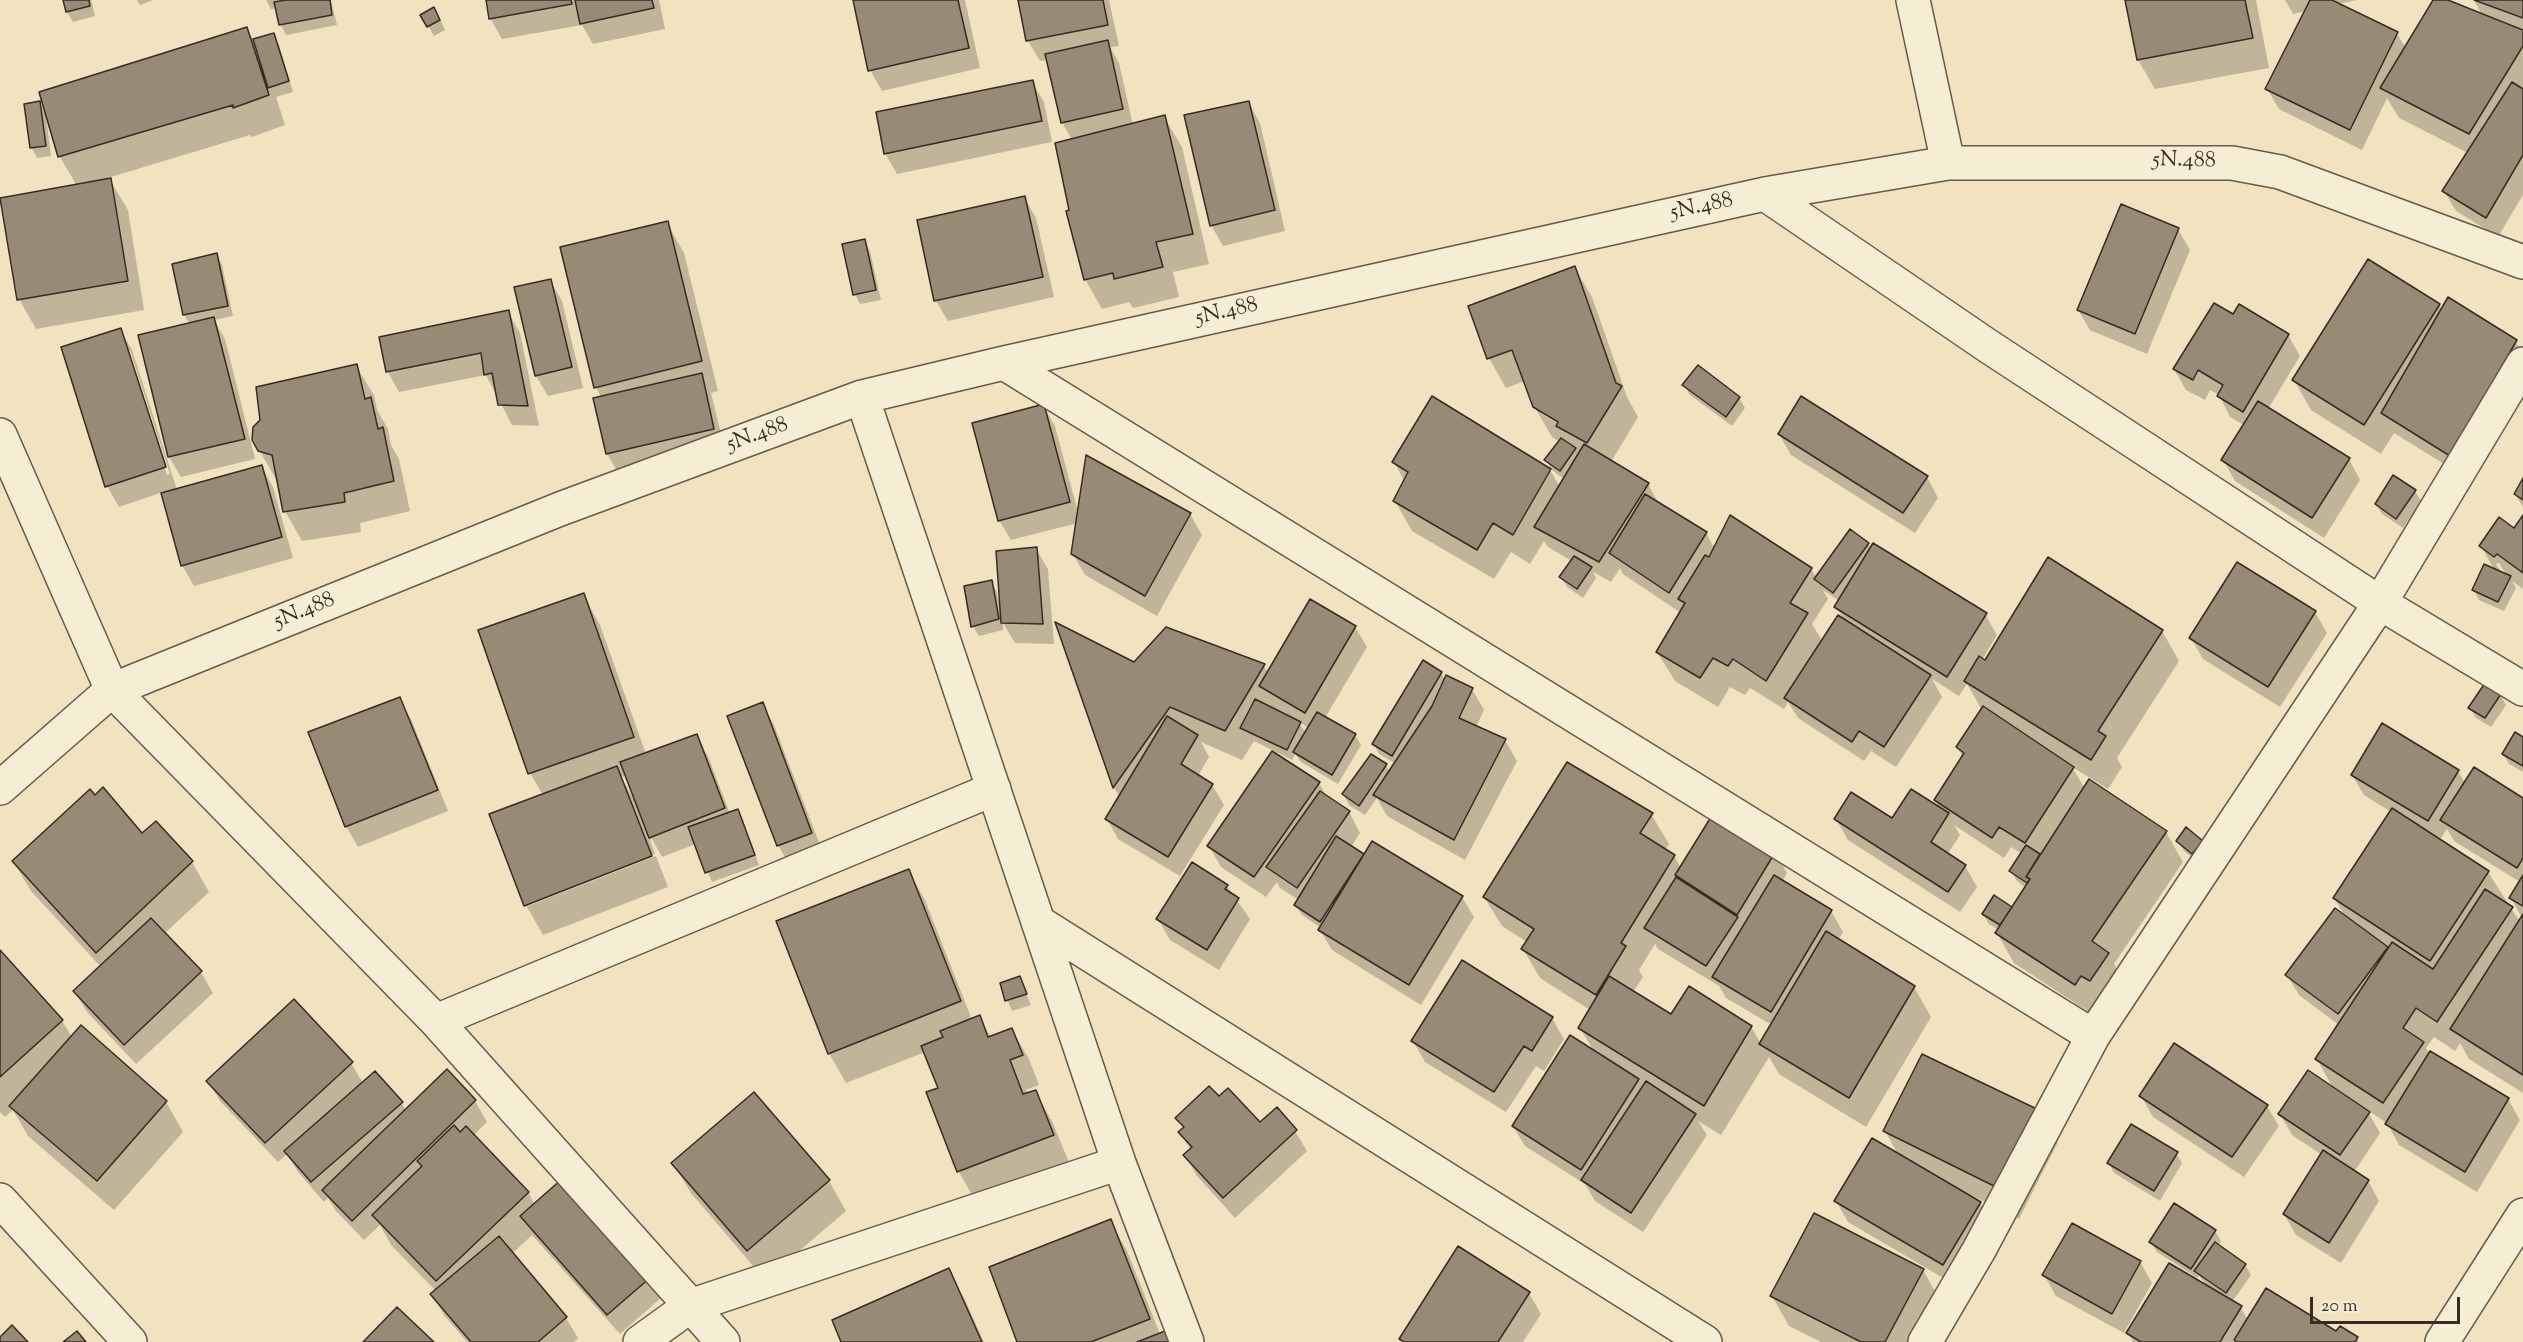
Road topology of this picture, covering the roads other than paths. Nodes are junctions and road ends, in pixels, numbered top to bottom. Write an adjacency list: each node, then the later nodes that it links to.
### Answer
1 (1913, 0): 2 (street)
2 (1948, 163): 3 (street, 5N.488); 4 (street, 5N.488)
3 (1765, 194): 5 (street, 5N.488); 9 (street)
4 (2523, 262)
5 (1004, 363): 7 (street, 5N.488); 16 (street)
6 (2523, 364): 9 (street)
7 (862, 397): 11 (street, 5N.488); 13 (street)
8 (0, 435): 11 (street)
9 (2380, 603): 10 (street); 16 (street)
10 (2523, 689)
11 (112, 690): 12 (street, 5N.488); 15 (street)
12 (0, 788)
13 (994, 789): 14 (street); 15 (street)
14 (1038, 922): 17 (street); 25 (street)
15 (436, 1021): 20 (street)
16 (2093, 1036): 26 (street)
17 (1119, 1162): 20 (street); 24 (street)
18 (0, 1200): 21 (street)
19 (2523, 1215): 27 (street)
20 (690, 1306): 22 (street); 23 (street)
21 (130, 1342)
22 (640, 1342)
23 (723, 1342)
24 (1187, 1342)
25 (1705, 1342)
26 (1925, 1342)
27 (2442, 1342)

